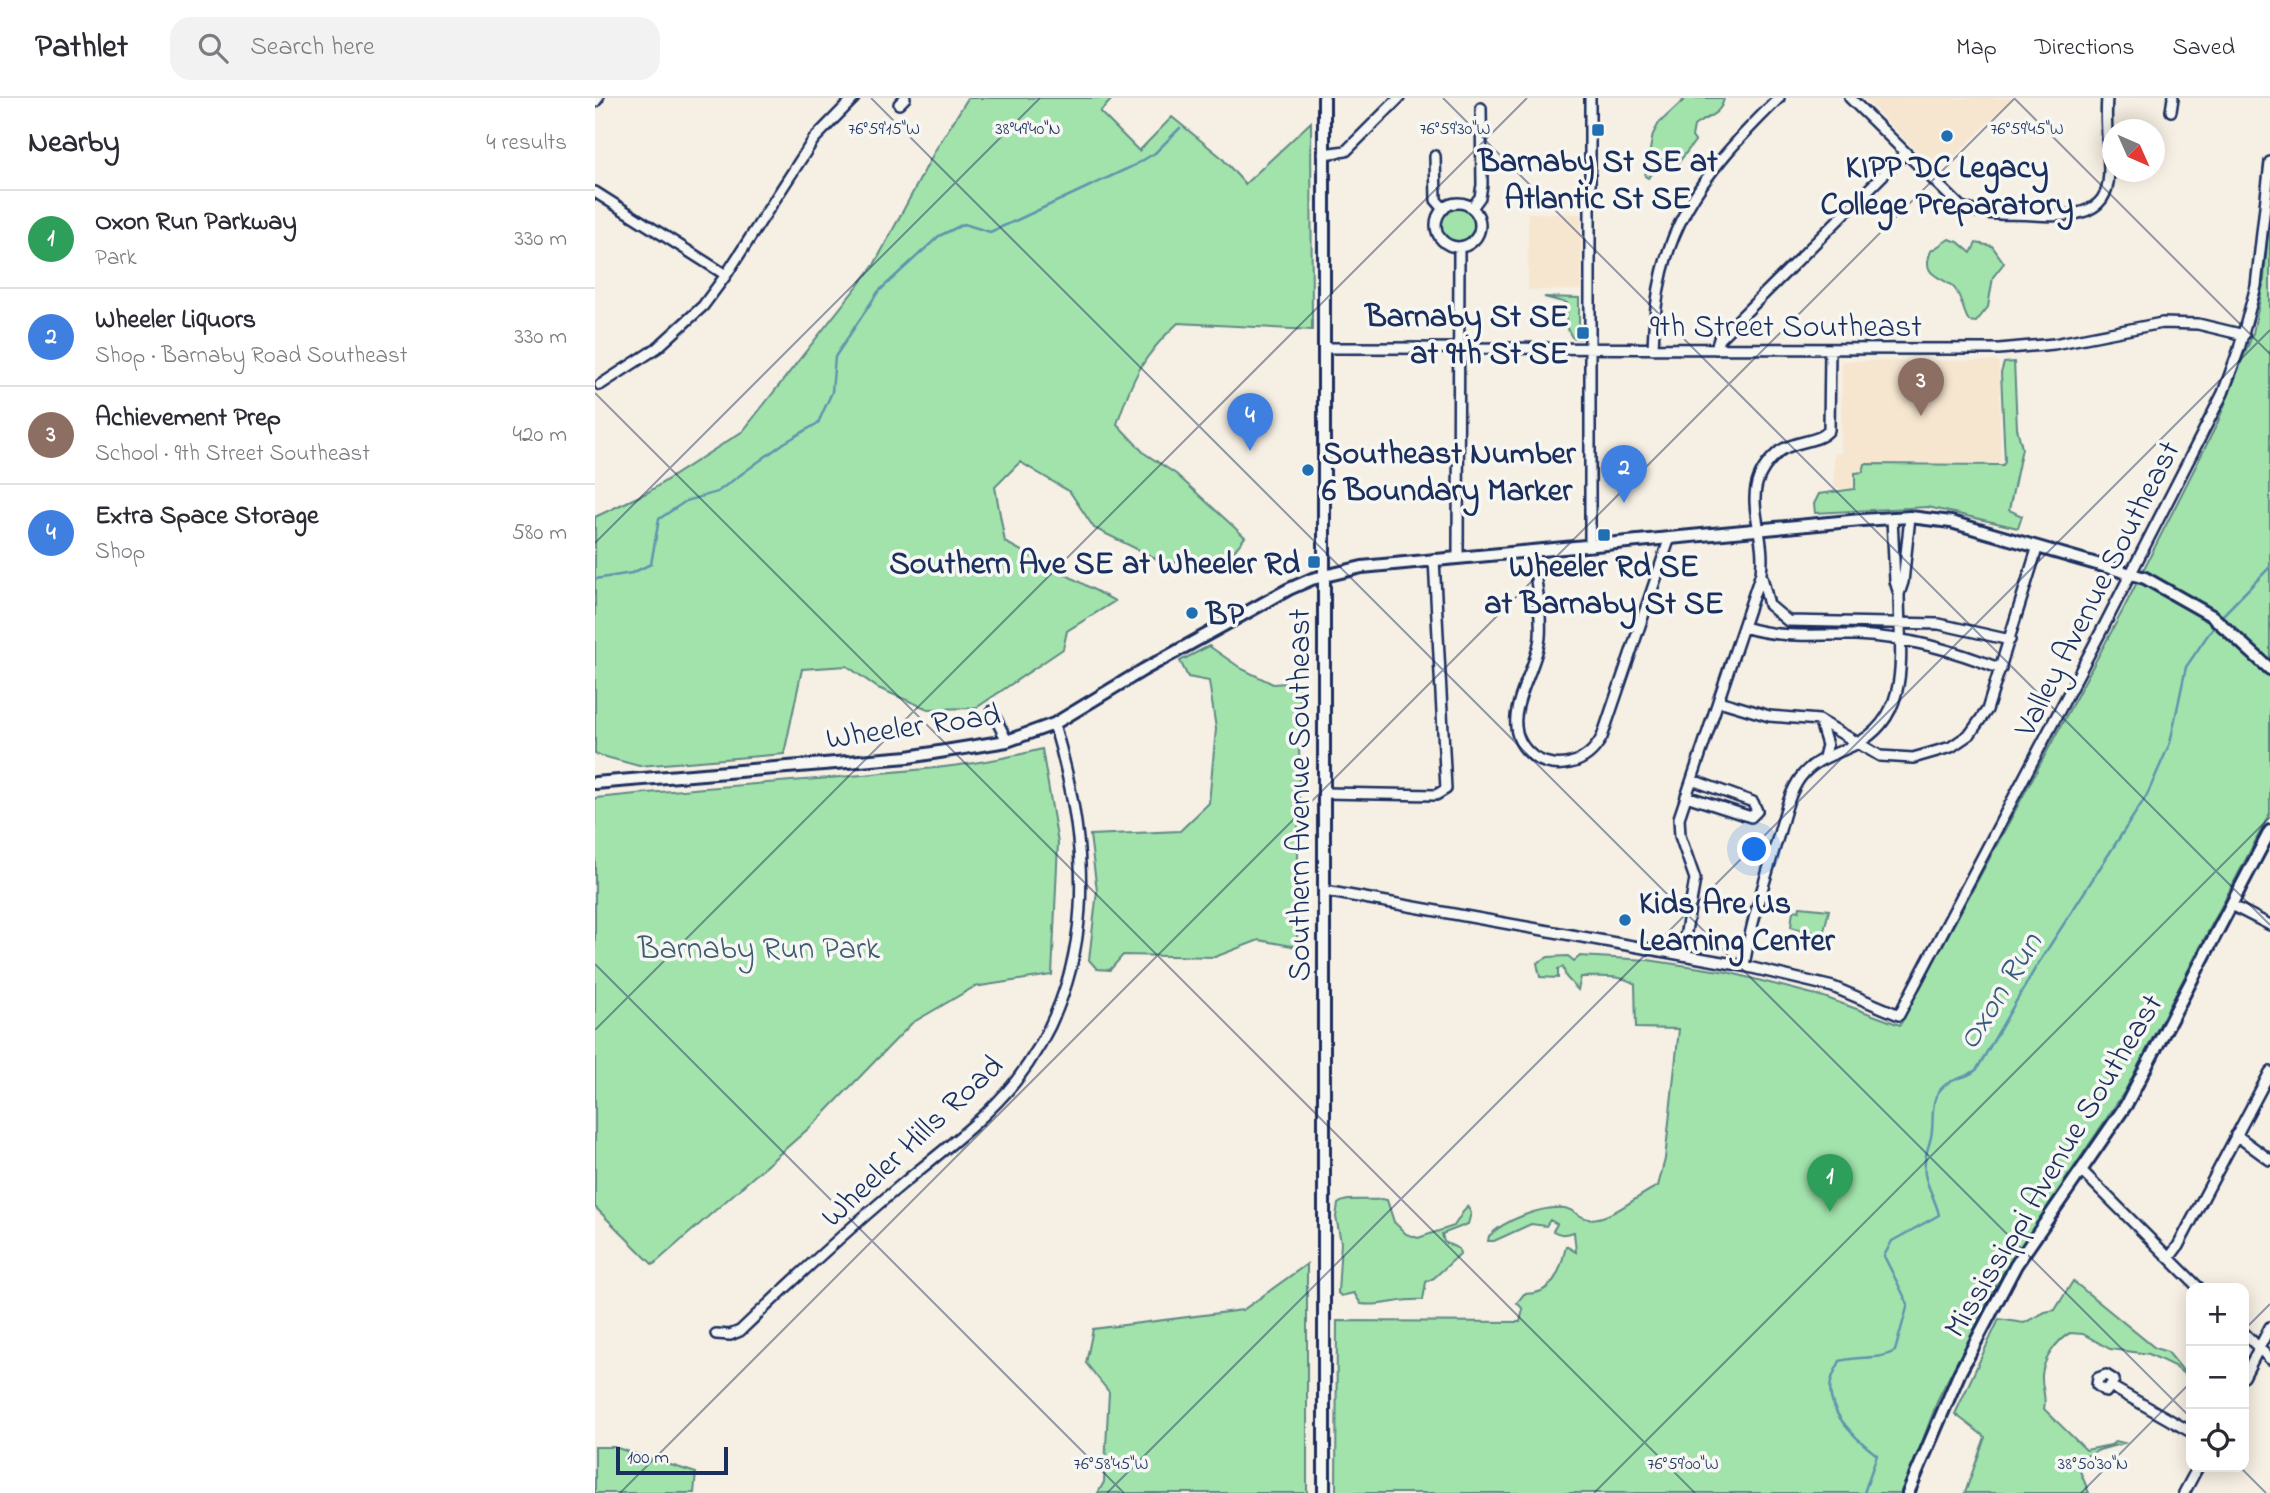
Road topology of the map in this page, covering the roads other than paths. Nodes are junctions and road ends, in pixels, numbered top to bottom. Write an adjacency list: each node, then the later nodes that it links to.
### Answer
1 (854, 98): 19 (street)
2 (1324, 98): 12 (main road, Southern Avenue Southeast)
3 (1399, 98): 12 (street)
4 (1590, 98): 23 (street)
5 (1779, 98): 24 (street)
6 (1850, 98): 11 (street)
7 (2107, 98): 11 (street)
8 (2173, 98): 10 (street)
9 (1481, 108): 16 (street)
10 (2172, 111)
11 (1905, 153): 25 (street)
12 (1323, 154): 21 (main road, Southern Avenue Southeast)
13 (1434, 156): 17 (street)
14 (2270, 162): 20 (street, Valley Avenue Southeast)
15 (595, 192): 19 (street)
16 (1472, 208): 17 (street); 18 (street)
17 (1444, 209): 18 (street)
18 (1459, 247): 22 (street)
19 (726, 275): 27 (street)
20 (2243, 335): 26 (street, 9th Street Southeast); 38 (street, Valley Avenue Southeast)
21 (1325, 348): 22 (street, 9th Street Southeast); 39 (main road, Southern Avenue Southeast)
22 (1457, 348): 23 (street, 9th Street Southeast); 35 (street)
23 (1590, 349): 24 (street, 9th Street Southeast); 32 (street)
24 (1653, 349): 25 (street, 9th Street Southeast)
25 (1716, 349): 26 (street, 9th Street Southeast)
26 (1830, 349): 30 (street)
27 (600, 385)
28 (1910, 517): 29 (main road, Wheeler Road); 33 (main road, Wheeler Road); 40 (street)
29 (1892, 518): 30 (main road, Wheeler Road); 40 (street)
30 (1759, 531): 31 (main road, Wheeler Road); 37 (street)
31 (1669, 540): 32 (main road, Wheeler Road); 34 (street)
32 (1590, 546): 34 (main road, Wheeler Road)
33 (2037, 549): 38 (main road, Wheeler Road); 48 (street)
34 (1532, 551): 35 (main road, Wheeler Road)
35 (1458, 557): 36 (main road, Wheeler Road)
36 (1434, 559): 39 (main road, Wheeler Road); 60 (street)
37 (1761, 573): 41 (street); 44 (street)
38 (2130, 575): 50 (main road, Wheeler Road); 67 (street, Valley Avenue Southeast)
39 (1324, 576): 54 (main road, Wheeler Road); 60 (main road, Southern Avenue Southeast)
40 (1899, 594): 43 (street)
41 (1782, 618): 42 (street); 45 (street)
42 (1851, 623): 43 (street); 46 (street)
43 (1899, 623): 47 (street); 48 (street)
44 (1744, 627): 45 (street); 51 (street)
45 (1783, 635): 46 (street)
46 (1853, 635): 47 (street)
47 (1899, 638): 49 (street); 56 (street)
48 (2010, 640): 49 (street)
49 (2001, 668): 56 (street)
50 (2270, 668)
51 (1719, 701): 53 (street); 58 (street)
52 (992, 710): 55 (street)
53 (1819, 720): 56 (street); 57 (street)
54 (1054, 724): 55 (main road, Wheeler Road); 75 (street, Wheeler Hills Road)
55 (1007, 741): 59 (main road, Wheeler Road)
56 (1857, 744): 57 (street)
57 (1824, 757): 67 (street)
58 (1692, 780): 61 (street); 61 (street)
59 (595, 783)
60 (1324, 793): 63 (main road, Southern Avenue Southeast)
61 (1686, 796): 66 (street)
62 (2270, 831): 64 (main road, Mississippi Avenue Southeast)
63 (1325, 891): 66 (street); 83 (main road, Southern Avenue Southeast)
64 (2231, 905): 65 (street); 71 (main road, Mississippi Avenue Southeast)
65 (2270, 925)
66 (1682, 954): 67 (street)
67 (1744, 966)
68 (2270, 1072): 69 (street)
69 (2236, 1135): 70 (street); 72 (street)
70 (2270, 1160)
71 (2081, 1170): 72 (street); 84 (main road, Mississippi Avenue Southeast)
72 (2169, 1258): 73 (street)
73 (2194, 1283)
74 (2270, 1327): 77 (street)
75 (716, 1334)
76 (2249, 1338): 77 (street)
77 (2259, 1348): 78 (street); 79 (street)
78 (2270, 1359)
79 (2249, 1367)
80 (2112, 1387): 81 (street)
81 (2186, 1429)
82 (2195, 1472): 85 (street)
83 (1324, 1493)
84 (1908, 1493)
85 (2184, 1493)

